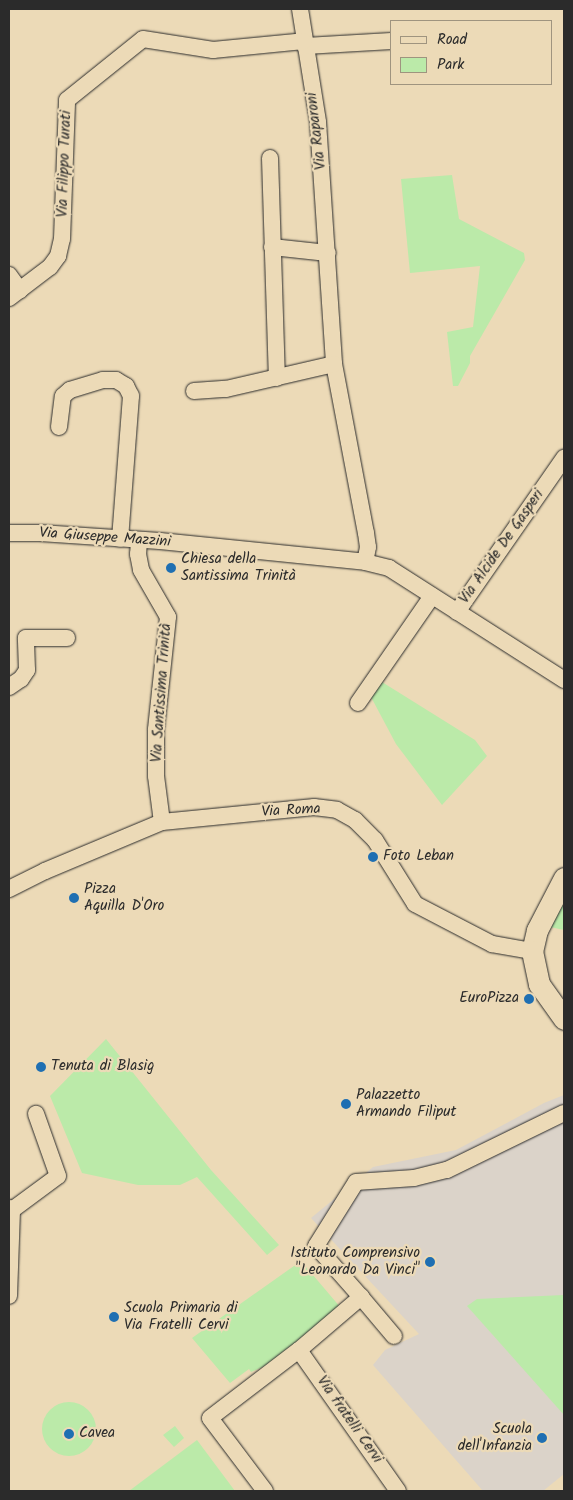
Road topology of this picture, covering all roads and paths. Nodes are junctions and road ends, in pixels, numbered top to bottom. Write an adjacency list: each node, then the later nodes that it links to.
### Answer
1 (300, 9): 3 (street, Via Raparoni)
2 (390, 41): 3 (street, Via Filippo Turati)
3 (305, 44): 6 (street, Via Raparoni); 8 (street, Via Filippo Turati)
4 (270, 158): 5 (street)
5 (272, 247): 6 (street); 10 (street)
6 (328, 253): 9 (street, Via Raparoni)
7 (9, 275): 8 (street, Via Filippo Turati)
8 (14, 294)
9 (334, 364): 10 (street); 17 (street, Via Raparoni)
10 (277, 378): 11 (street)
11 (194, 391)
12 (60, 427): 15 (street)
13 (564, 458): 19 (street, Via Alcide De Gasperi)
14 (9, 533): 15 (street, Via Giuseppe Mazzini)
15 (120, 539): 16 (street, Via Giuseppe Mazzini)
16 (139, 541): 17 (street, Via Giuseppe Mazzini); 24 (street, Via Santissima Trinità)
17 (365, 562): 18 (street, Via Giuseppe Mazzini)
18 (432, 596): 19 (street, Via Giuseppe Mazzini); 23 (street)
19 (457, 612): 21 (street, Via Giuseppe Mazzini)
20 (67, 638): 22 (street)
21 (564, 680)
22 (9, 687)
23 (358, 702)
24 (162, 822): 26 (street, Via Roma); 27 (street, Via Roma)
25 (564, 878): 27 (main road)
26 (9, 890)
27 (532, 951): 28 (main road)
28 (564, 1019)
29 (564, 1113): 33 (street)
30 (36, 1114): 31 (street)
31 (10, 1209): 32 (street)
32 (9, 1296)
33 (361, 1297): 34 (street); 35 (street)
34 (394, 1336)
35 (299, 1350): 36 (street); 37 (street, Via fratelli Cervi)
36 (265, 1491)
37 (398, 1491)

